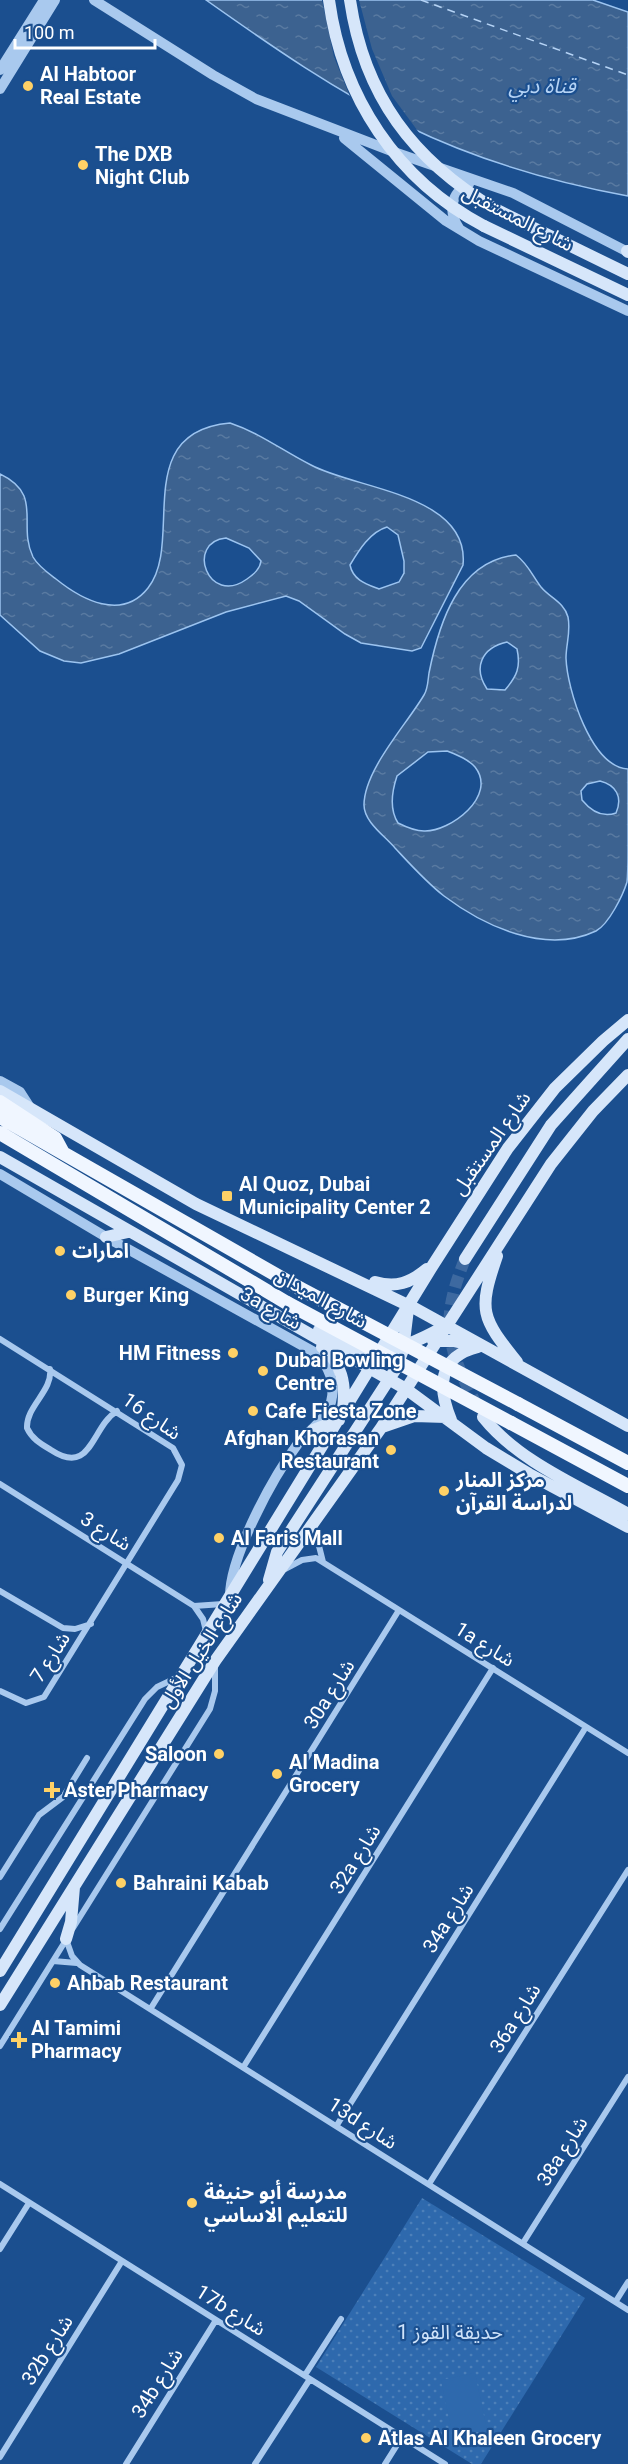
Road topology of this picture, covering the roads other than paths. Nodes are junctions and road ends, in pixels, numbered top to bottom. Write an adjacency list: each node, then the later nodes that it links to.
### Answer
1 (44, 0): 6 (street)
2 (55, 0): 7 (street)
3 (94, 0): 8 (street)
4 (329, 0): 13 (main road, شارع المستقبل, bridge)
5 (350, 0): 12 (main road, شارع المستقبل, bridge)
6 (0, 70)
7 (0, 89)
8 (326, 127): 9 (street); 10 (street)
9 (478, 181): 10 (street); 11 (street)
10 (460, 229): 14 (street)
11 (628, 252)
12 (628, 274)
13 (628, 294)
14 (628, 311)
15 (628, 1020): 31 (main road, شارع المستقبل)
16 (628, 1039): 30 (main road)
17 (628, 1076): 29 (main road)
18 (0, 1081): 21 (street)
19 (0, 1091): 21 (main road)
20 (0, 1102): 24 (main road)
21 (29, 1106): 32 (main road)
22 (0, 1117): 24 (main road, شارع الميدان)
23 (0, 1133): 55 (main road, شارع الميدان, bridge)
24 (63, 1153): 53 (main road, شارع الميدان, bridge)
25 (0, 1157): 27 (main road)
26 (0, 1174): 28 (street, 3a شارع)
27 (128, 1232): 28 (main road); 34 (main road)
28 (106, 1237): 52 (street, 3a شارع)
29 (503, 1238): 35 (main road); 41 (main road)
30 (465, 1259)
31 (433, 1265): 32 (main road); 33 (main road, شارع المستقبل)
32 (356, 1278): 33 (main road)
33 (412, 1307): 35 (main road); 38 (main road); 40 (main road, شارع الخيل الأول)
34 (292, 1325): 40 (main road); 42 (main road); 47 (main road)
35 (447, 1325): 37 (main road, شارع الخيل الأول); 38 (main road); 39 (main road)
36 (0, 1339): 43 (street, شارع 16)
37 (437, 1340): 38 (main road); 39 (main road); 45 (main road, شارع الخيل الأول)
38 (407, 1346): 40 (main road); 42 (main road); 44 (main road); 45 (main road)
39 (485, 1346): 41 (main road); 49 (main road)
40 (381, 1351): 42 (main road, شارع الخيل الأول)
41 (521, 1367): 50 (main road)
42 (370, 1368): 44 (main road); 47 (main road, شارع الخيل الأول)
43 (50, 1369): 46 (street, شارع 16); 46 (street)
44 (390, 1379): 45 (main road); 60 (main road)
45 (406, 1389): 49 (main road); 51 (main road, شارع الخيل الأول)
46 (117, 1411): 59 (street, شارع 16)
47 (341, 1417): 52 (main road); 62 (main road, شارع الخيل الأول)
48 (483, 1417): 57 (main road)
49 (448, 1419): 51 (main road); 57 (main road)
50 (628, 1426)
51 (381, 1428): 56 (main road, شارع الخيل الأول)
52 (313, 1430): 62 (street, 3a شارع)
53 (628, 1463)
54 (0, 1484): 59 (street, شارع 3)
55 (628, 1486)
56 (314, 1524): 58 (street); 60 (main road, شارع الخيل الأول)
57 (627, 1524)
58 (323, 1562): 60 (street); 64 (street, 1a شارع)
59 (126, 1563): 63 (street, شارع 3); 65 (street, شارع 7)
60 (272, 1579): 67 (main road, شارع الخيل الأول)
61 (0, 1590): 65 (street, شارع 7)
62 (227, 1600): 63 (street); 66 (main road, شارع الخيل الأول)
63 (194, 1606): 66 (street)
64 (399, 1610): 68 (street, 1a شارع); 83 (street, 30a شارع)
65 (91, 1624): 70 (street, شارع 7)
66 (207, 1635): 69 (main road, شارع الخيل الأول)
67 (214, 1661): 76 (main road, شارع الخيل الأول); 78 (street)
68 (493, 1668): 71 (street, 1a شارع); 85 (street, 32a شارع)
69 (184, 1674): 77 (street); 81 (main road, شارع الخيل الأول)
70 (0, 1690)
71 (586, 1727): 72 (street, 1a شارع); 87 (street, 34a شارع)
72 (628, 1753)
73 (87, 1758): 75 (street)
74 (628, 1870): 89 (street, 36a شارع)
75 (0, 1878)
76 (74, 1887): 78 (main road); 82 (main road, شارع الخيل الأول)
77 (0, 1929)
78 (66, 1939): 79 (street); 80 (street)
79 (53, 1961): 80 (street, 13d شارع); 84 (street)
80 (80, 1965): 83 (street, 13d شارع)
81 (0, 1971)
82 (0, 2005)
83 (151, 2008): 85 (street, 13d شارع)
84 (0, 2046)
85 (244, 2066): 87 (street, 13d شارع)
86 (628, 2077): 91 (street, 38a شارع)
87 (337, 2125): 89 (street, 13d شارع)
88 (0, 2184): 90 (street, 17b شارع)
89 (429, 2184): 91 (street, 13d شارع)
90 (29, 2203): 92 (street); 93 (street, 17b شارع)
91 (523, 2243): 95 (street, 13d شارع)
92 (0, 2249)
93 (122, 2261): 98 (street, 17b شارع); 101 (street, 32b شارع)
94 (628, 2282): 95 (street)
95 (616, 2301): 96 (street, 13d شارع)
96 (628, 2310)
97 (341, 2319): 99 (street)
98 (216, 2320): 99 (street, 17b شارع); 102 (street, 34b شارع)
99 (307, 2377): 100 (street, 17b شارع); 103 (street)
100 (402, 2437): 104 (street); 105 (street, 17b شارع)
101 (0, 2457)
102 (126, 2464)
103 (255, 2464)
104 (385, 2464)
105 (446, 2464)

